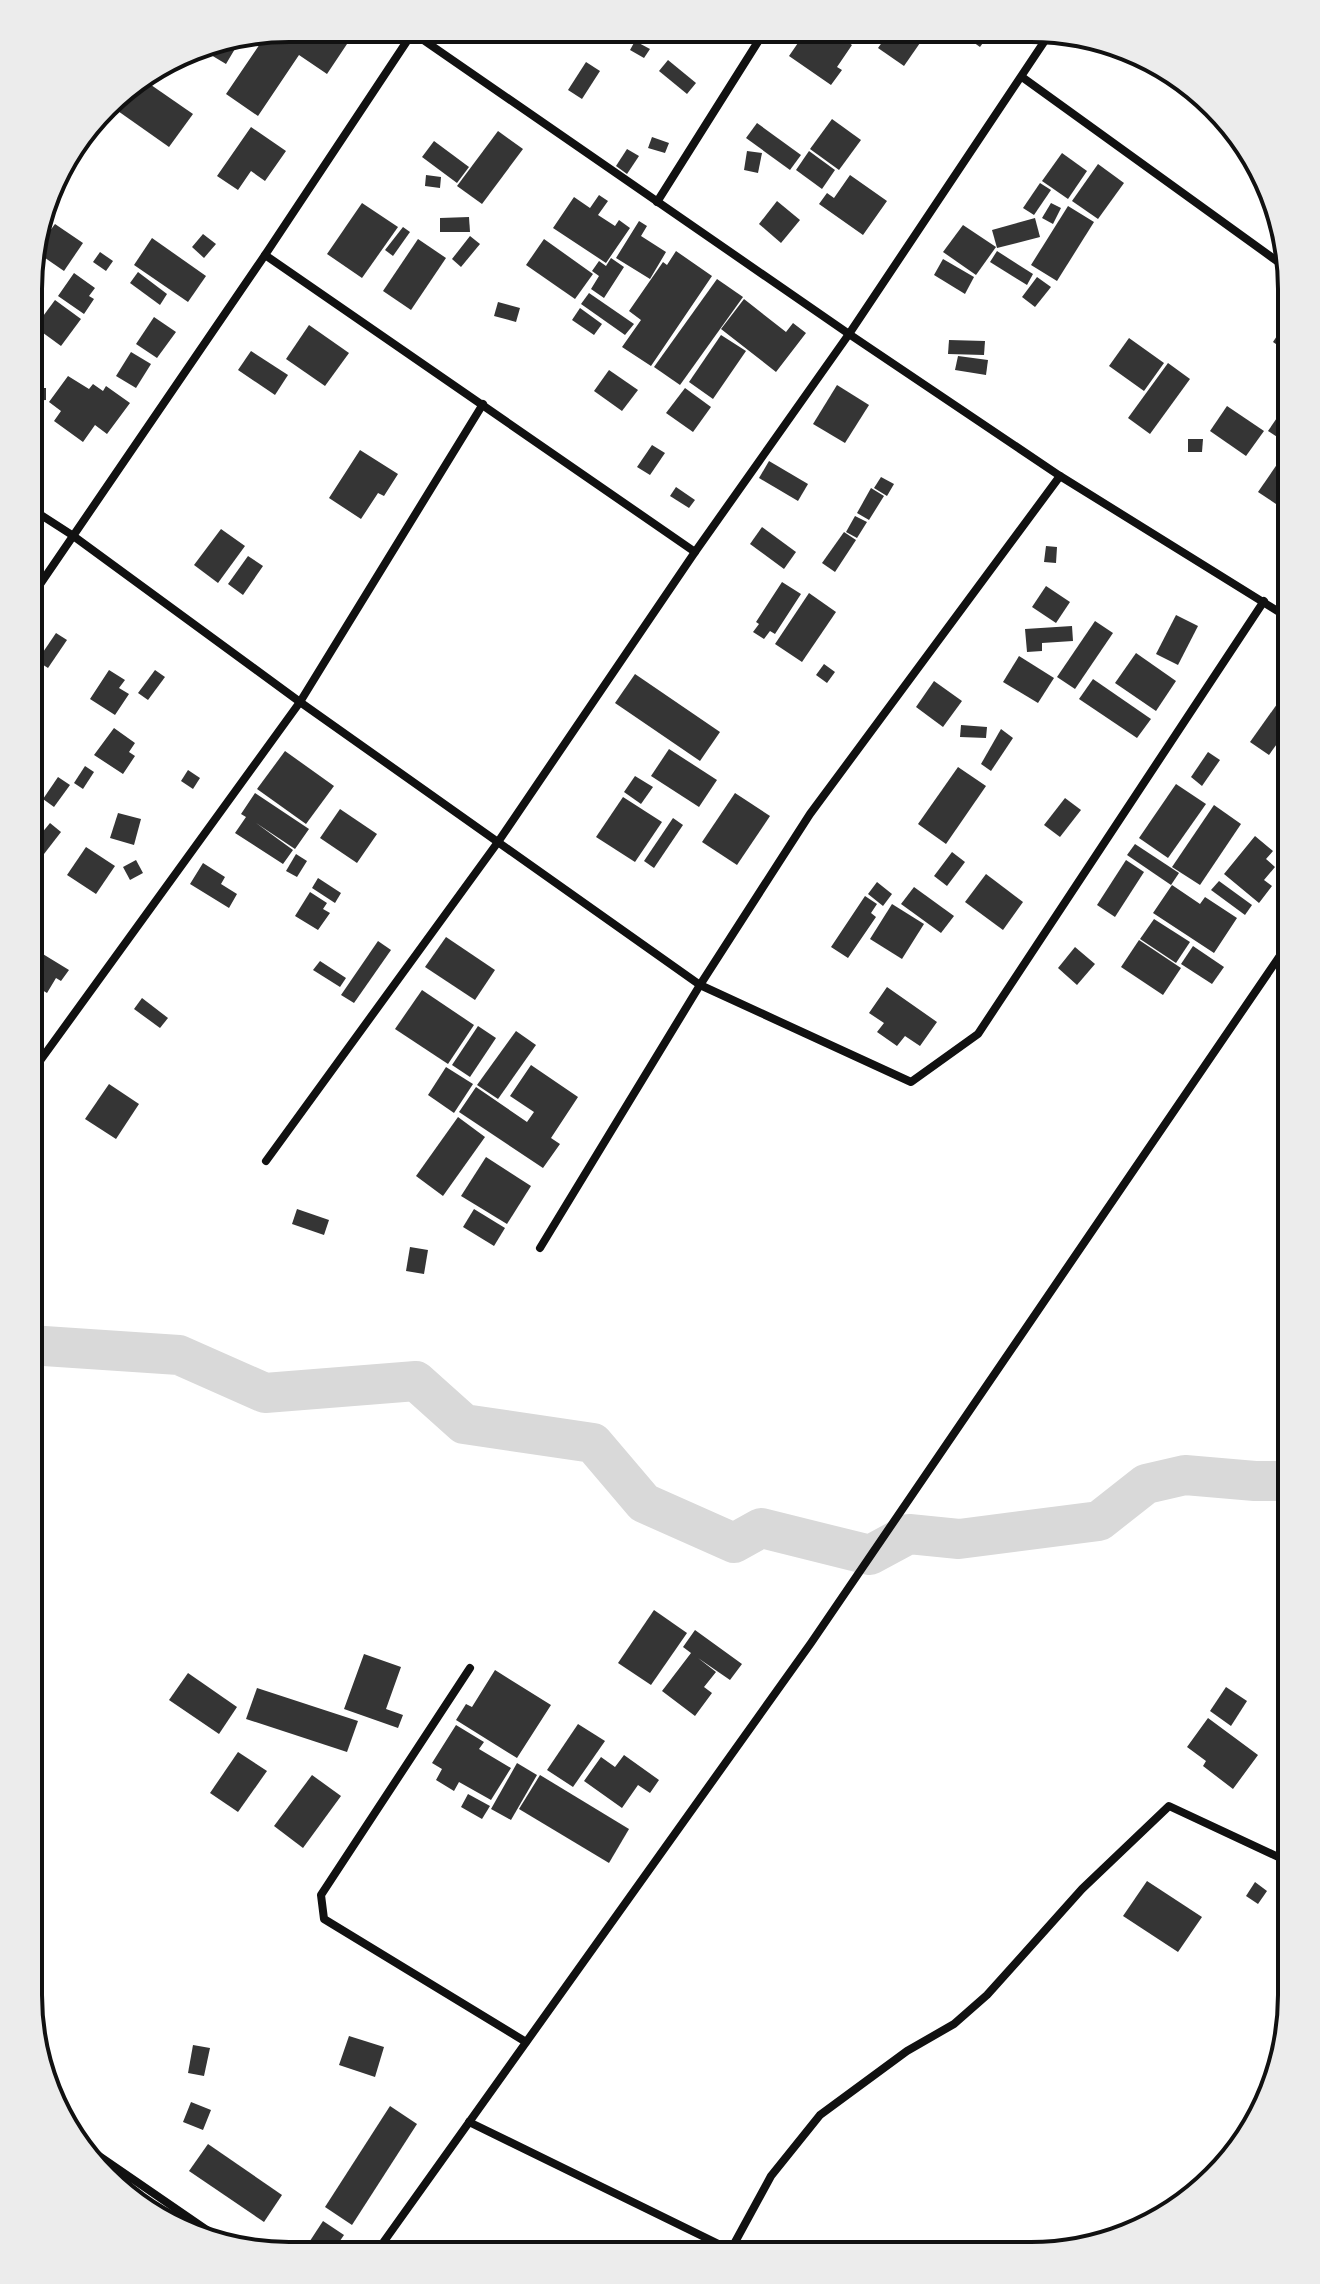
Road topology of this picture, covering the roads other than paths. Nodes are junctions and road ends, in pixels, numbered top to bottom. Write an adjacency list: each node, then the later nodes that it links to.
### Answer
1 (758, 42): 6 (street)
2 (403, 43): 7 (street)
3 (429, 43): 6 (street)
4 (1044, 43): 5 (street)
5 (1022, 77): 8 (street); 9 (street)
6 (657, 202): 9 (street)
7 (265, 255): 10 (street); 13 (street)
8 (1275, 260)
9 (849, 334): 11 (street); 14 (street)
10 (483, 404): 14 (street); 18 (street)
11 (1060, 476): 16 (street); 21 (street)
12 (42, 516): 13 (street)
13 (72, 535): 15 (street); 18 (street)
14 (695, 552): 19 (street)
15 (42, 581)
16 (1264, 601): 17 (street); 21 (street)
17 (1278, 610)
18 (300, 702): 19 (street); 22 (street)
19 (498, 842): 21 (street); 23 (street)
20 (1278, 959): 27 (street)
21 (700, 985): 24 (street)
22 (42, 1058)
23 (266, 1161)
24 (540, 1248)
25 (470, 1668): 27 (street)
26 (1277, 1857): 33 (street)
27 (526, 2042): 28 (street)
28 (469, 2122): 31 (street); 32 (street)
29 (106, 2161): 30 (street)
30 (199, 2224)
31 (384, 2242)
32 (710, 2242)
33 (735, 2242)

